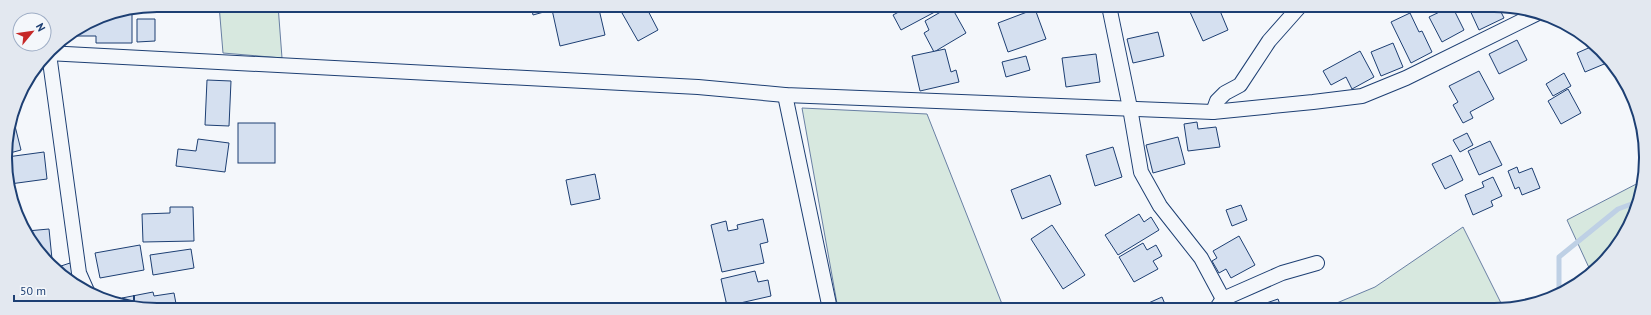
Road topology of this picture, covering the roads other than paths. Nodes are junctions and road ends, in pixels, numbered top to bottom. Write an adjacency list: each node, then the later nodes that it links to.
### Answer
1 (1110, 12): 7 (street)
2 (1295, 12): 8 (street)
3 (1530, 17): 8 (street)
4 (56, 54): 6 (street)
5 (49, 61): 10 (street)
6 (785, 95): 7 (street); 11 (street)
7 (1130, 108): 8 (street); 12 (street)
8 (1213, 112)
9 (1317, 264): 13 (street)
10 (83, 283)
11 (829, 303)
12 (1220, 303)
13 (1222, 303)

